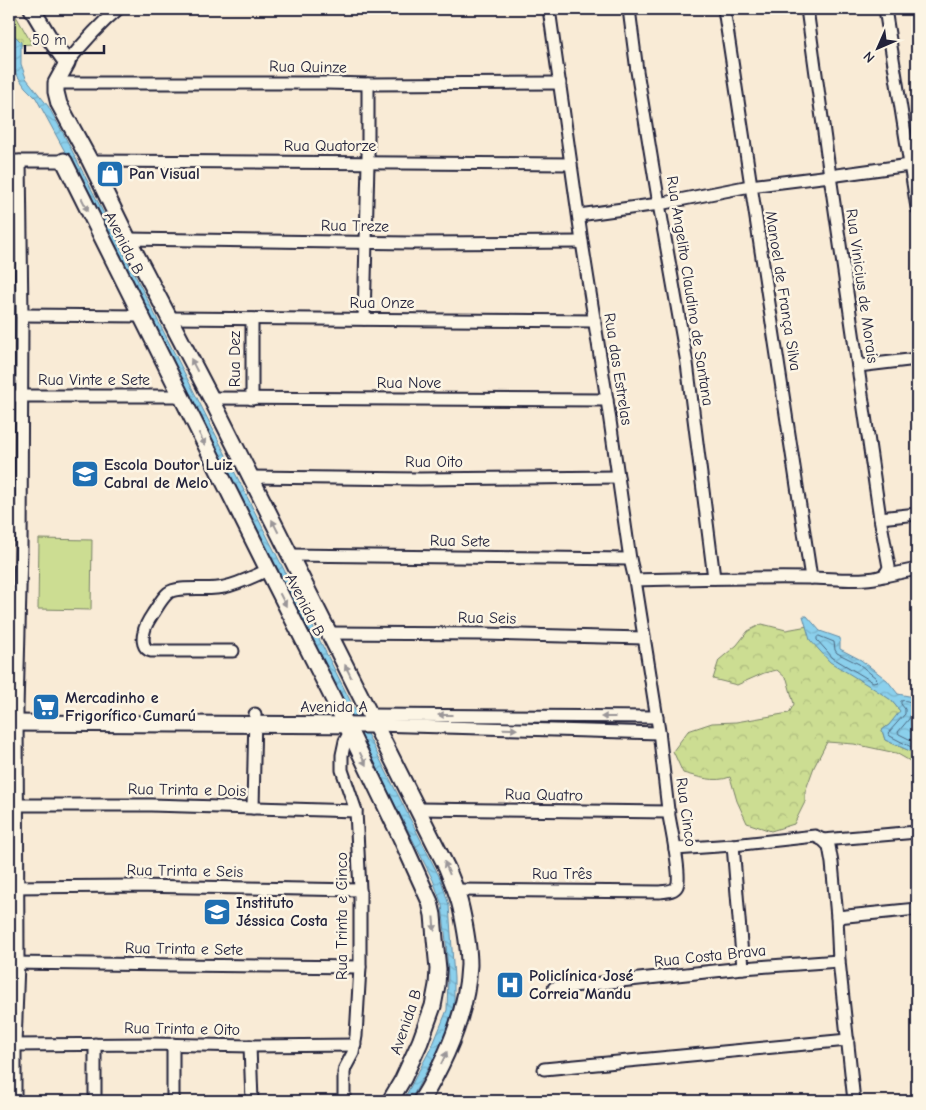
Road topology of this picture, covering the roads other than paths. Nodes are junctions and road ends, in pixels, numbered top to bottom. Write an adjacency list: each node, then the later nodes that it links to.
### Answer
1 (32, 9): 8 (main road)
2 (118, 9): 8 (street)
3 (550, 9): 10 (street, Rua das Estrelas)
4 (629, 9): 20 (street, Rua Angelito Claudino de Santana)
5 (724, 9): 19 (street, Manoel de França Silva)
6 (807, 9): 18 (street, Rua Vinicius de Morais)
7 (885, 9): 17 (street)
8 (67, 63): 9 (main road)
9 (56, 83): 11 (street, Rua Quinze); 14 (main road, Avenida B)
10 (560, 83): 11 (street, Rua Quinze); 16 (street, Rua das Estrelas)
11 (368, 84): 15 (street)
12 (14, 160): 13 (street); 26 (street)
13 (64, 161): 14 (main road); 27 (main road, Avenida B, one-way to 27)
14 (89, 161): 15 (street, Rua Quatorze); 23 (main road, Avenida B)
15 (368, 163): 16 (street, Rua Quatorze); 24 (street)
16 (571, 164): 22 (street, Rua das Estrelas)
17 (914, 164): 18 (street); 21 (street)
18 (830, 176): 19 (street); 33 (street, Rua Vinicius de Morais)
19 (750, 186): 20 (street); 53 (street, Manoel de França Silva)
20 (659, 204): 22 (street); 52 (street, Rua Angelito Claudino de Santana)
21 (917, 208)
22 (578, 215): 25 (street, Rua das Estrelas)
23 (128, 239): 24 (street, Rua Treze); 28 (main road, Avenida B)
24 (366, 242): 25 (street, Rua Treze); 30 (street)
25 (582, 242): 31 (street, Rua das Estrelas)
26 (22, 315): 27 (street); 35 (street)
27 (141, 316): 36 (main road, Avenida B)
28 (170, 318): 29 (street, Rua Onze); 37 (main road, Avenida B, one-way to 28)
29 (252, 319): 30 (street, Rua Onze); 38 (street, Rua Dez)
30 (364, 319): 31 (street, Rua Onze)
31 (595, 321): 39 (street, Rua das Estrelas)
32 (917, 359): 33 (street)
33 (858, 366): 45 (street, Rua Vinicius de Morais)
34 (9, 396): 35 (street, Rua Vinte e Sete)
35 (21, 396): 36 (street, Rua Vinte e Sete); 41 (street)
36 (180, 396): 50 (main road, Avenida B, one-way to 50)
37 (211, 398): 38 (street, Rua Nove); 42 (main road, Avenida B)
38 (252, 399): 39 (street, Rua Nove)
39 (607, 400): 43 (street, Rua das Estrelas)
40 (9, 475): 41 (street)
41 (21, 475): 47 (street)
42 (250, 477): 43 (street, Rua Oito); 46 (main road, Avenida B, one-way to 42)
43 (618, 477): 48 (street, Rua das Estrelas)
44 (917, 514): 45 (street)
45 (880, 518): 51 (street, Rua Vinicius de Morais)
46 (290, 555): 48 (street, Rua Sete); 56 (main road, Avenida B)
47 (15, 556): 55 (street)
48 (630, 559): 54 (street, Rua das Estrelas)
49 (917, 569): 51 (street)
50 (268, 570): 58 (street); 63 (main road, Avenida B, one-way to 63)
51 (886, 571): 53 (street)
52 (714, 578): 53 (street); 54 (street)
53 (811, 578)
54 (635, 580): 57 (street, Rua das Estrelas)
55 (14, 632): 60 (street)
56 (329, 633): 57 (street, Rua Seis); 62 (main road, Avenida B, one-way to 56)
57 (644, 638): 59 (street, Rua das Estrelas)
58 (233, 650)
59 (656, 717): 62 (street, Avenida A, one-way to 62); 64 (street, Rua das Estrelas)
60 (13, 718): 61 (main road, Avenida A); 65 (street)
61 (255, 719): 63 (main road, Avenida A); 66 (street)
62 (370, 720): 63 (main road, Avenida A); 64 (street, Avenida A, one-way to 64); 67 (main road, Avenida B)
63 (346, 722): 68 (street, Rua Trinta e Cinco); 97 (main road, Avenida B, one-way to 97)
64 (659, 733): 69 (street, Rua Cinco)
65 (17, 805): 66 (street, Rua Trinta e Dois); 74 (street)
66 (253, 808): 68 (street, Rua Trinta e Dois)
67 (419, 809): 69 (street, Rua Quatro); 76 (main road, Avenida B, one-way to 67)
68 (356, 811): 75 (street, Rua Trinta e Cinco)
69 (669, 812): 73 (street, Rua Cinco)
70 (917, 832): 71 (street)
71 (823, 840): 72 (street); 79 (street)
72 (733, 845): 73 (street); 83 (street)
73 (675, 849): 77 (street, Rua Cinco)
74 (13, 887): 75 (street, Rua Trinta e Seis); 81 (street)
75 (360, 890): 82 (street, Rua Trinta e Cinco)
76 (455, 890): 77 (street, Rua Três); 98 (main road, Avenida B, one-way to 76)
77 (669, 891)
78 (917, 909): 79 (street)
79 (837, 917): 80 (street)
80 (840, 961): 83 (street, Rua Costa Brava); 85 (street)
81 (14, 963): 82 (street, Rua Trinta e Sete); 88 (street)
82 (360, 967): 89 (street, Rua Trinta e Cinco)
83 (743, 968): 84 (street, Rua Costa Brava)
84 (554, 988)
85 (848, 1040): 91 (street); 99 (street)
86 (95, 1044): 87 (street, Rua Trinta e Oito); 88 (street, Rua Trinta e Oito); 93 (street)
87 (173, 1044): 90 (street, Rua Trinta e Oito); 94 (street)
88 (12, 1045): 92 (street)
89 (355, 1045): 90 (street, Rua Trinta e Oito); 96 (street, Rua Trinta e Cinco)
90 (250, 1046): 95 (street)
91 (544, 1069)
92 (14, 1101)
93 (95, 1101)
94 (173, 1101)
95 (252, 1101)
96 (344, 1101)
97 (390, 1101)
98 (421, 1101)
99 (854, 1101)

